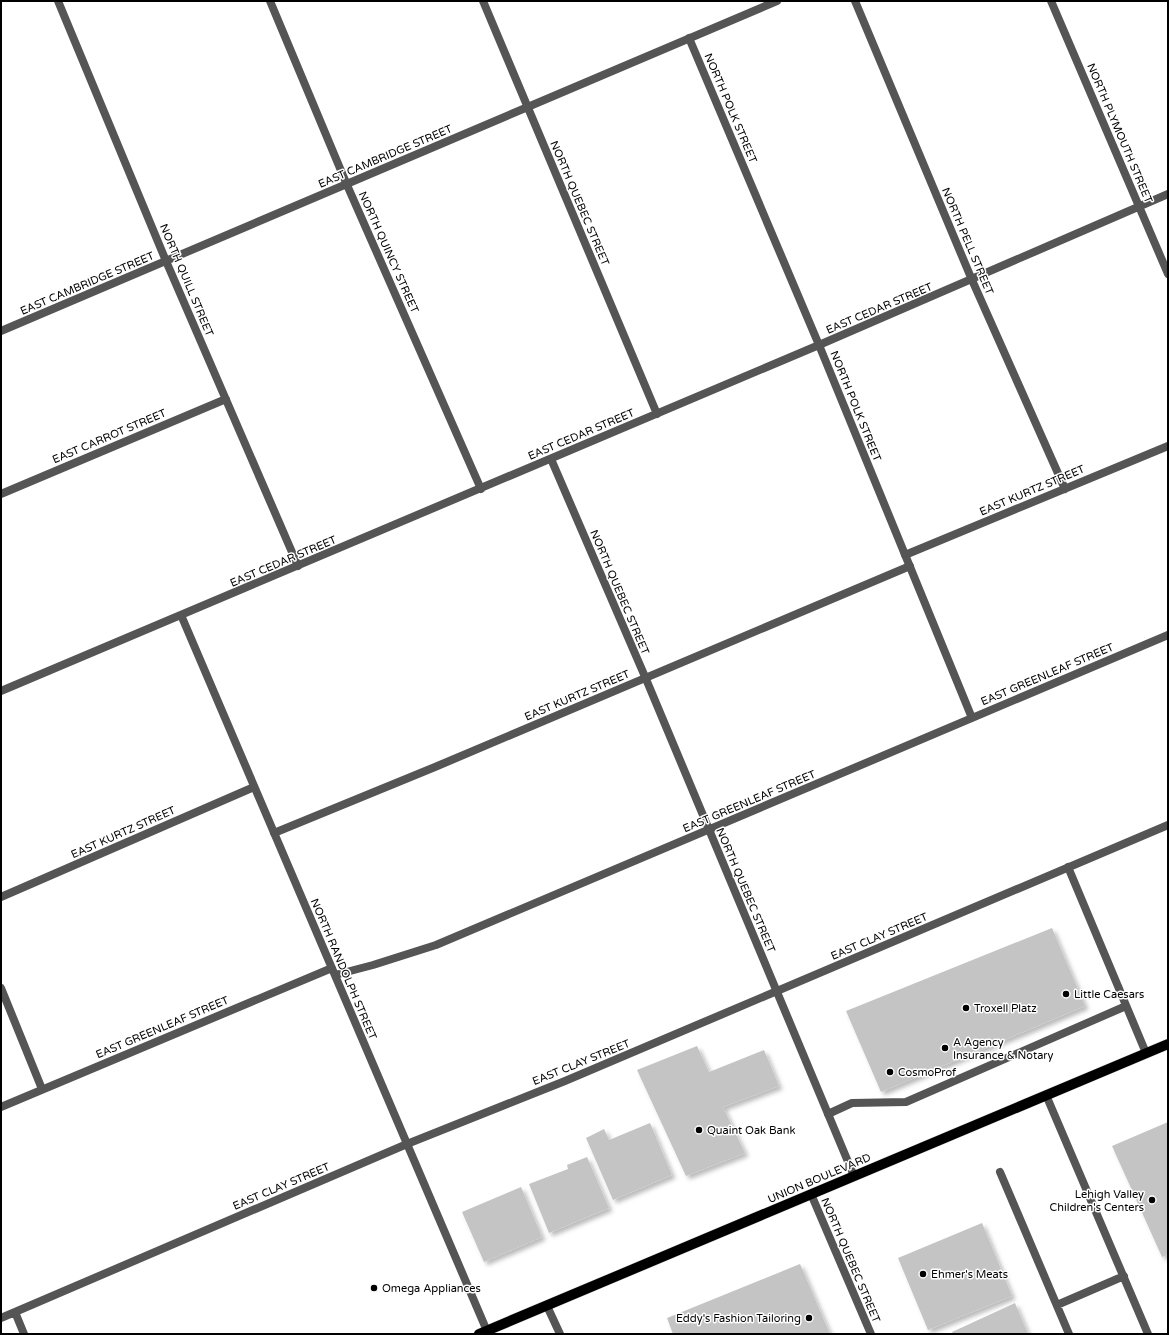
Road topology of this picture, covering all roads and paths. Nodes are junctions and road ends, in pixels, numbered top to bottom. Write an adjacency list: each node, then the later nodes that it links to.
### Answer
1 (58, 1): 12 (street, NORTH QUILL STREET)
2 (270, 1): 9 (street, NORTH QUINCY STREET)
3 (483, 1): 8 (street, NORTH QUEBEC STREET)
4 (777, 1): 7 (street, EAST CAMBRIDGE STREET)
5 (855, 1): 14 (street, NORTH PELL STREET)
6 (1051, 1): 11 (street, NORTH PLYMOUTH STREET)
7 (689, 38): 8 (street, EAST CAMBRIDGE STREET); 16 (street, NORTH POLK STREET)
8 (527, 108): 9 (street, EAST CAMBRIDGE STREET); 18 (street, NORTH QUEBEC STREET)
9 (347, 184): 12 (street, EAST CAMBRIDGE STREET); 22 (street, NORTH QUINCY STREET)
10 (1168, 194): 11 (street, EAST CEDAR STREET)
11 (1139, 206): 13 (street, NORTH PLYMOUTH STREET); 14 (street, EAST CEDAR STREET)
12 (166, 261): 15 (street, EAST CAMBRIDGE STREET); 17 (street, NORTH QUILL STREET)
13 (1168, 274)
14 (972, 280): 16 (street, EAST CEDAR STREET); 21 (street, NORTH PELL STREET)
15 (1, 331)
16 (819, 345): 18 (street, EAST CEDAR STREET); 24 (street, NORTH POLK STREET)
17 (226, 399): 23 (street, EAST CARROT STREET); 25 (street, NORTH QUILL STREET)
18 (657, 414): 20 (street, EAST CEDAR STREET)
19 (1168, 446): 21 (street, EAST KURTZ STREET)
20 (551, 459): 22 (street, EAST CEDAR STREET); 29 (street, NORTH QUEBEC STREET)
21 (1065, 488): 24 (street, EAST KURTZ STREET)
22 (481, 489): 25 (street, EAST CEDAR STREET)
23 (1, 494)
24 (906, 555): 26 (street, NORTH POLK STREET)
25 (298, 566): 27 (street, EAST CEDAR STREET)
26 (910, 566): 29 (street, EAST KURTZ STREET); 31 (street, NORTH POLK STREET)
27 (181, 615): 30 (street, EAST CEDAR STREET); 32 (street, NORTH RANDOLPH STREET)
28 (1168, 635): 31 (street, EAST GREENLEAF STREET)
29 (646, 679): 34 (street, NORTH QUEBEC STREET); 35 (street, EAST KURTZ STREET)
30 (1, 691)
31 (972, 718): 34 (street, EAST GREENLEAF STREET)
32 (254, 786): 35 (street, NORTH RANDOLPH STREET); 37 (street, EAST KURTZ STREET)
33 (1168, 825): 36 (street, EAST CLAY STREET)
34 (708, 830): 38 (street, EAST GREENLEAF STREET); 40 (street, NORTH QUEBEC STREET)
35 (274, 833): 38 (street, NORTH RANDOLPH STREET)
36 (1068, 867): 40 (street, EAST CLAY STREET); 41 (street)
37 (1, 897)
38 (333, 971): 44 (street, EAST GREENLEAF STREET); 48 (street, NORTH RANDOLPH STREET)
39 (1, 988): 44 (street)
40 (777, 992): 47 (street, NORTH QUEBEC STREET); 48 (street, EAST CLAY STREET)
41 (1126, 1006): 43 (street); 47 (street)
42 (1168, 1044): 43 (main road, UNION BOULEVARD)
43 (1146, 1053): 45 (main road, UNION BOULEVARD)
44 (42, 1089): 46 (street, EAST GREENLEAF STREET)
45 (1046, 1095): 50 (main road, UNION BOULEVARD); 52 (street)
46 (1, 1107)
47 (828, 1114): 50 (street, NORTH QUEBEC STREET)
48 (407, 1144): 55 (street, EAST CLAY STREET); 57 (street, NORTH RANDOLPH STREET)
49 (1000, 1172): 53 (street)
50 (854, 1176): 51 (main road, UNION BOULEVARD)
51 (811, 1194): 54 (main road, UNION BOULEVARD); 60 (street, NORTH QUEBEC STREET)
52 (1124, 1276): 53 (street); 62 (street)
53 (1057, 1305): 61 (street)
54 (547, 1306): 57 (main road, UNION BOULEVARD); 59 (street)
55 (15, 1312): 56 (street, EAST CLAY STREET); 58 (street)
56 (1, 1318)
57 (483, 1332)
58 (24, 1334)
59 (560, 1334)
60 (870, 1334)
61 (1069, 1334)
62 (1148, 1334)

